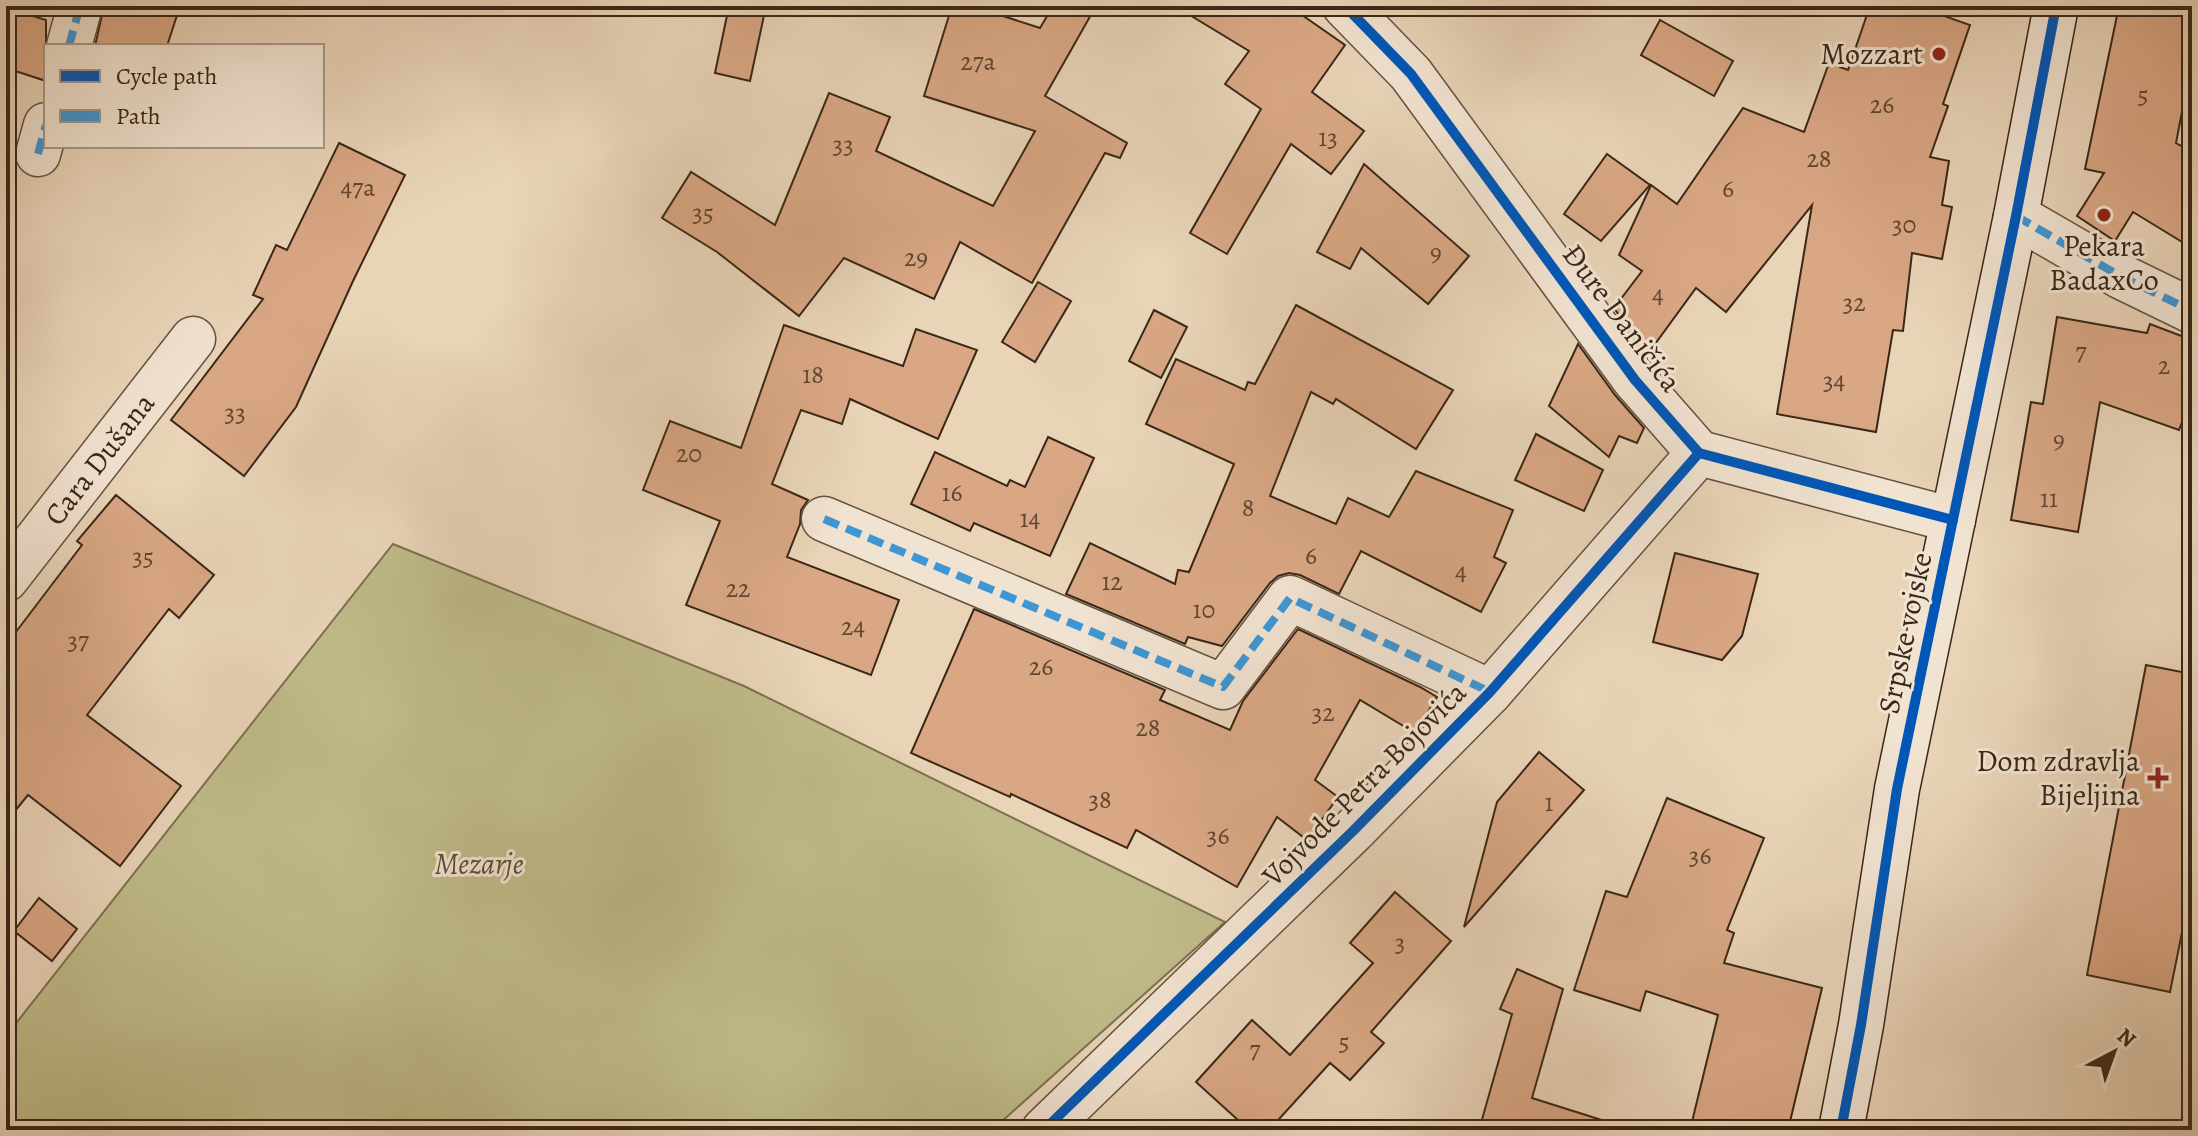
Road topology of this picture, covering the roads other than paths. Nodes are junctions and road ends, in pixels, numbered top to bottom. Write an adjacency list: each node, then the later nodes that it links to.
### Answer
1 (80, 6): 4 (street)
2 (1345, 6): 8 (street, Đure Daničića)
3 (2056, 6): 5 (street, Srpske vojske)
4 (70, 44)
5 (2016, 216): 6 (street); 10 (street, Srpske vojske)
6 (2192, 311)
7 (193, 339): 11 (street, Cara Dušana)
8 (1699, 453): 10 (street); 12 (street, Vojvode Petra Bojovića)
9 (824, 519): 12 (street, Vojvode Petra Bojovića)
10 (1953, 520): 14 (street, Srpske vojske)
11 (6, 579)
12 (1490, 692): 13 (street, Vojvode Petra Bojovića)
13 (1044, 1130)
14 (1841, 1130)

